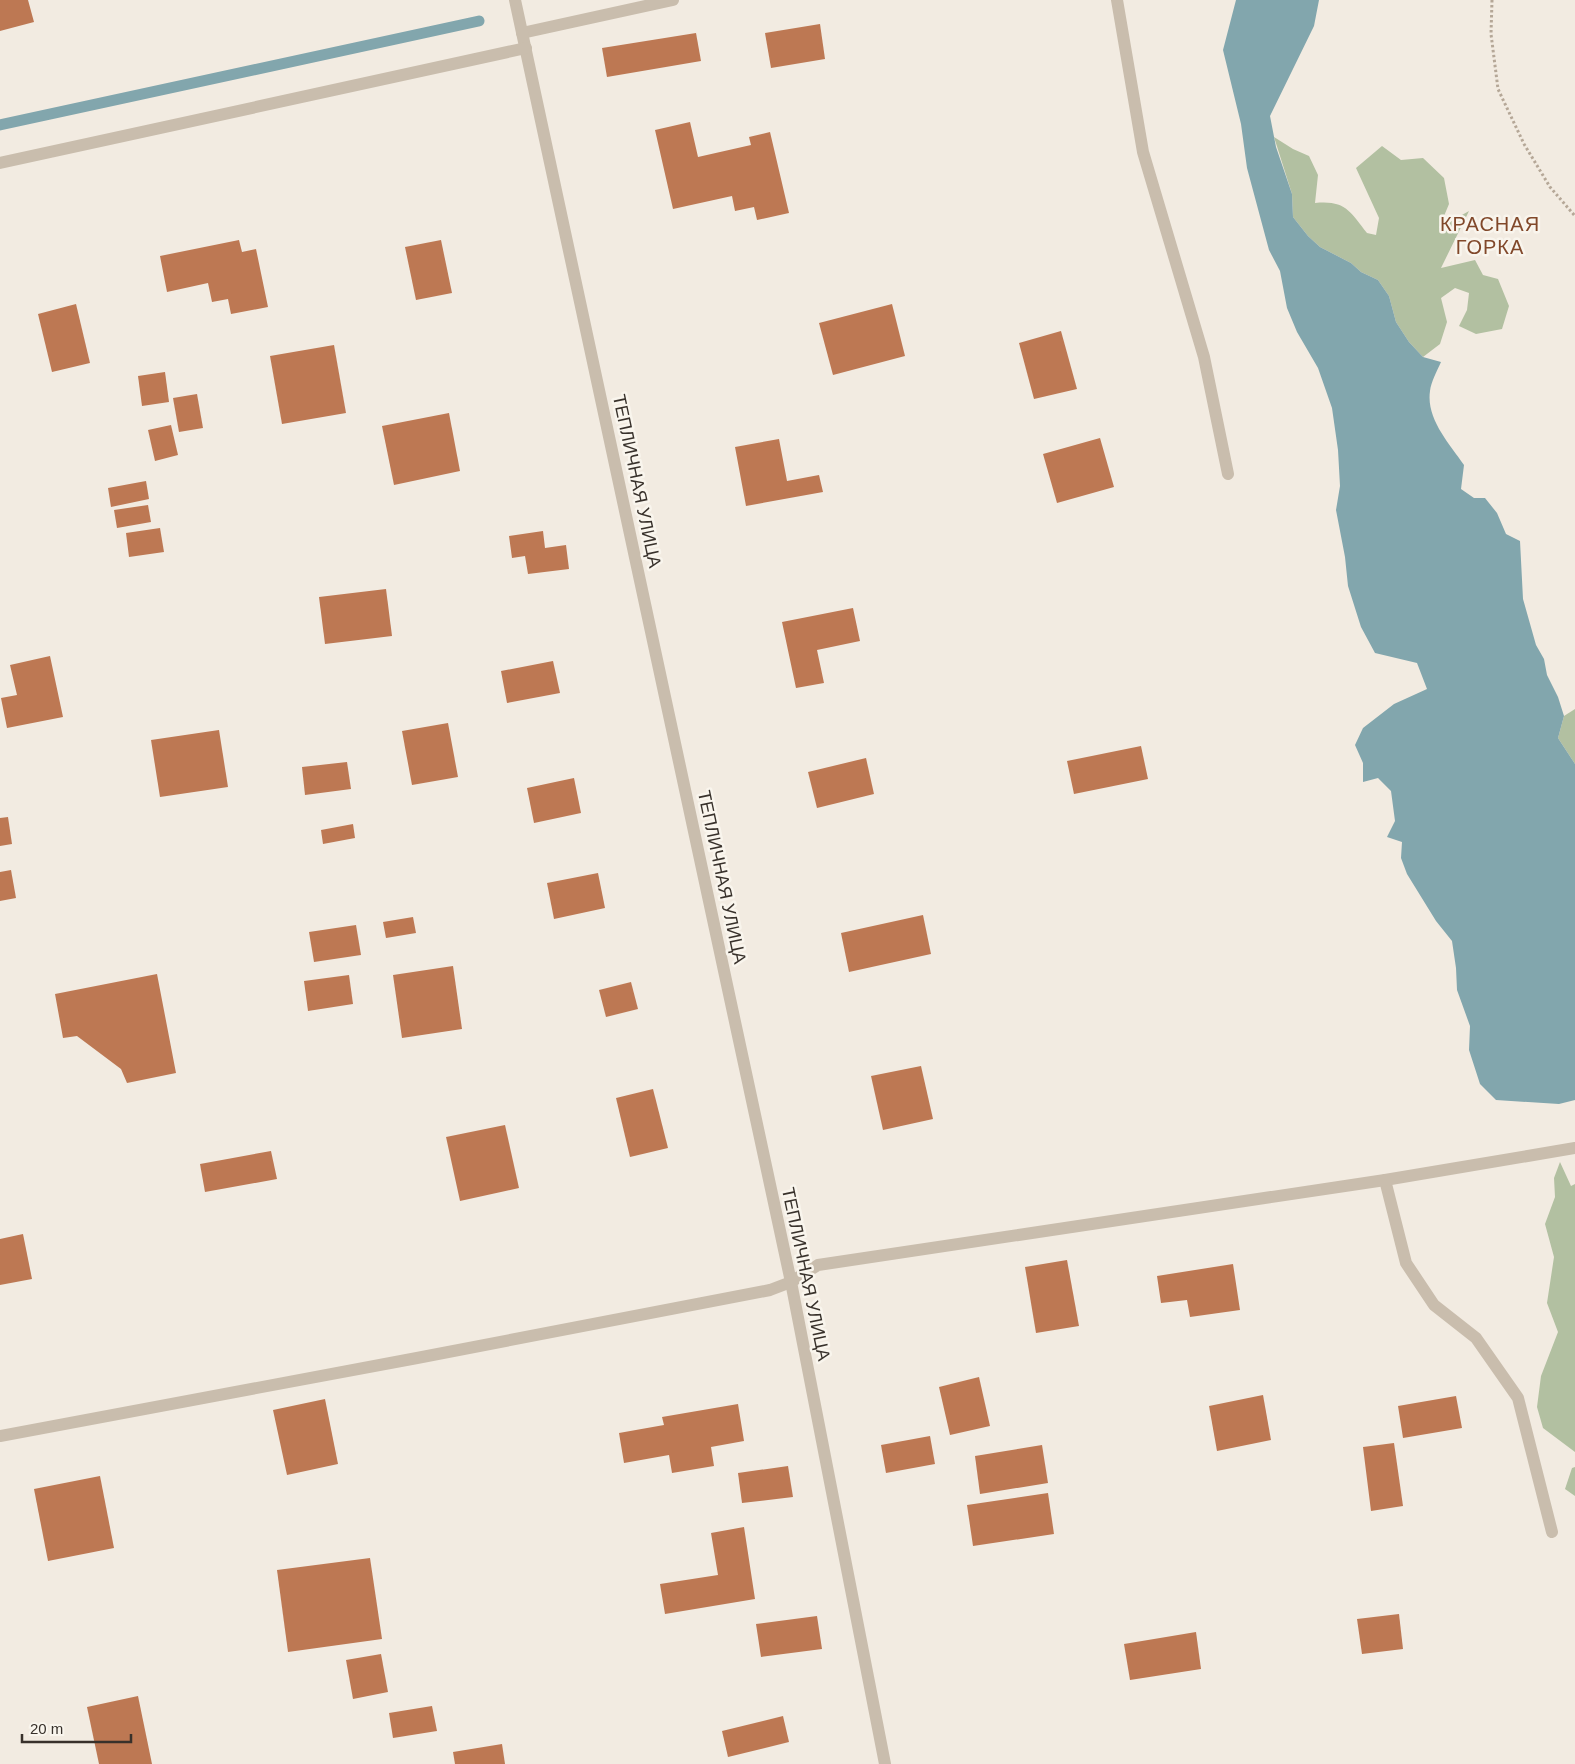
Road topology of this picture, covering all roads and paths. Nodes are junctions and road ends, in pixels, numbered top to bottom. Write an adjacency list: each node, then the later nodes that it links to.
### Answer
1 (515, 0): 5 (street, ТЕПЛИЧНАЯ УЛИЦА)
2 (673, 0): 5 (street)
3 (1117, 0): 9 (street)
4 (1492, 0): 8 (path)
5 (522, 33): 6 (street, ТЕПЛИЧНАЯ УЛИЦА)
6 (526, 48): 7 (street); 12 (street, ТЕПЛИЧНАЯ УЛИЦА)
7 (0, 163)
8 (1575, 216)
9 (1228, 474)
10 (1575, 1148): 11 (street)
11 (1385, 1180): 12 (street); 14 (street)
12 (790, 1282): 13 (street); 15 (street, ТЕПЛИЧНАЯ УЛИЦА)
13 (0, 1436)
14 (1552, 1532)
15 (885, 1764)

